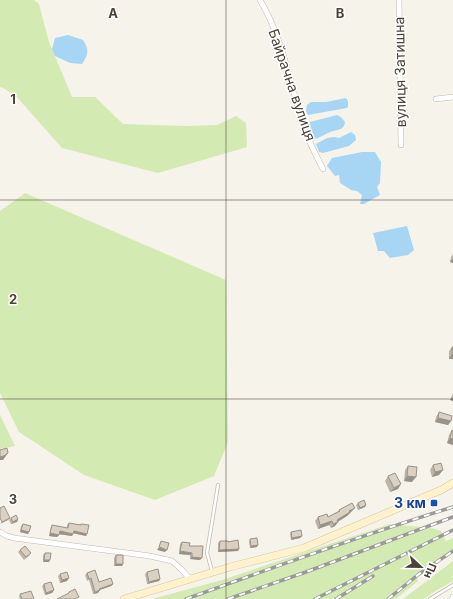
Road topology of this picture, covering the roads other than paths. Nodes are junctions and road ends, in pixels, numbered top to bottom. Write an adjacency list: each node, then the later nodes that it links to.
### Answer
1 (260, 0): 6 (street, Байрачна вулиця)
2 (399, 0): 5 (street, вулиця Затишна)
3 (453, 97): 4 (street)
4 (436, 99)
5 (401, 145)
6 (324, 169)
7 (453, 483): 10 (street)
8 (218, 485): 10 (lane)
9 (0, 532): 11 (street)
10 (212, 573): 11 (street)
11 (190, 579): 13 (street)
12 (453, 585): 14 (lane)
13 (124, 599)
14 (430, 599)

